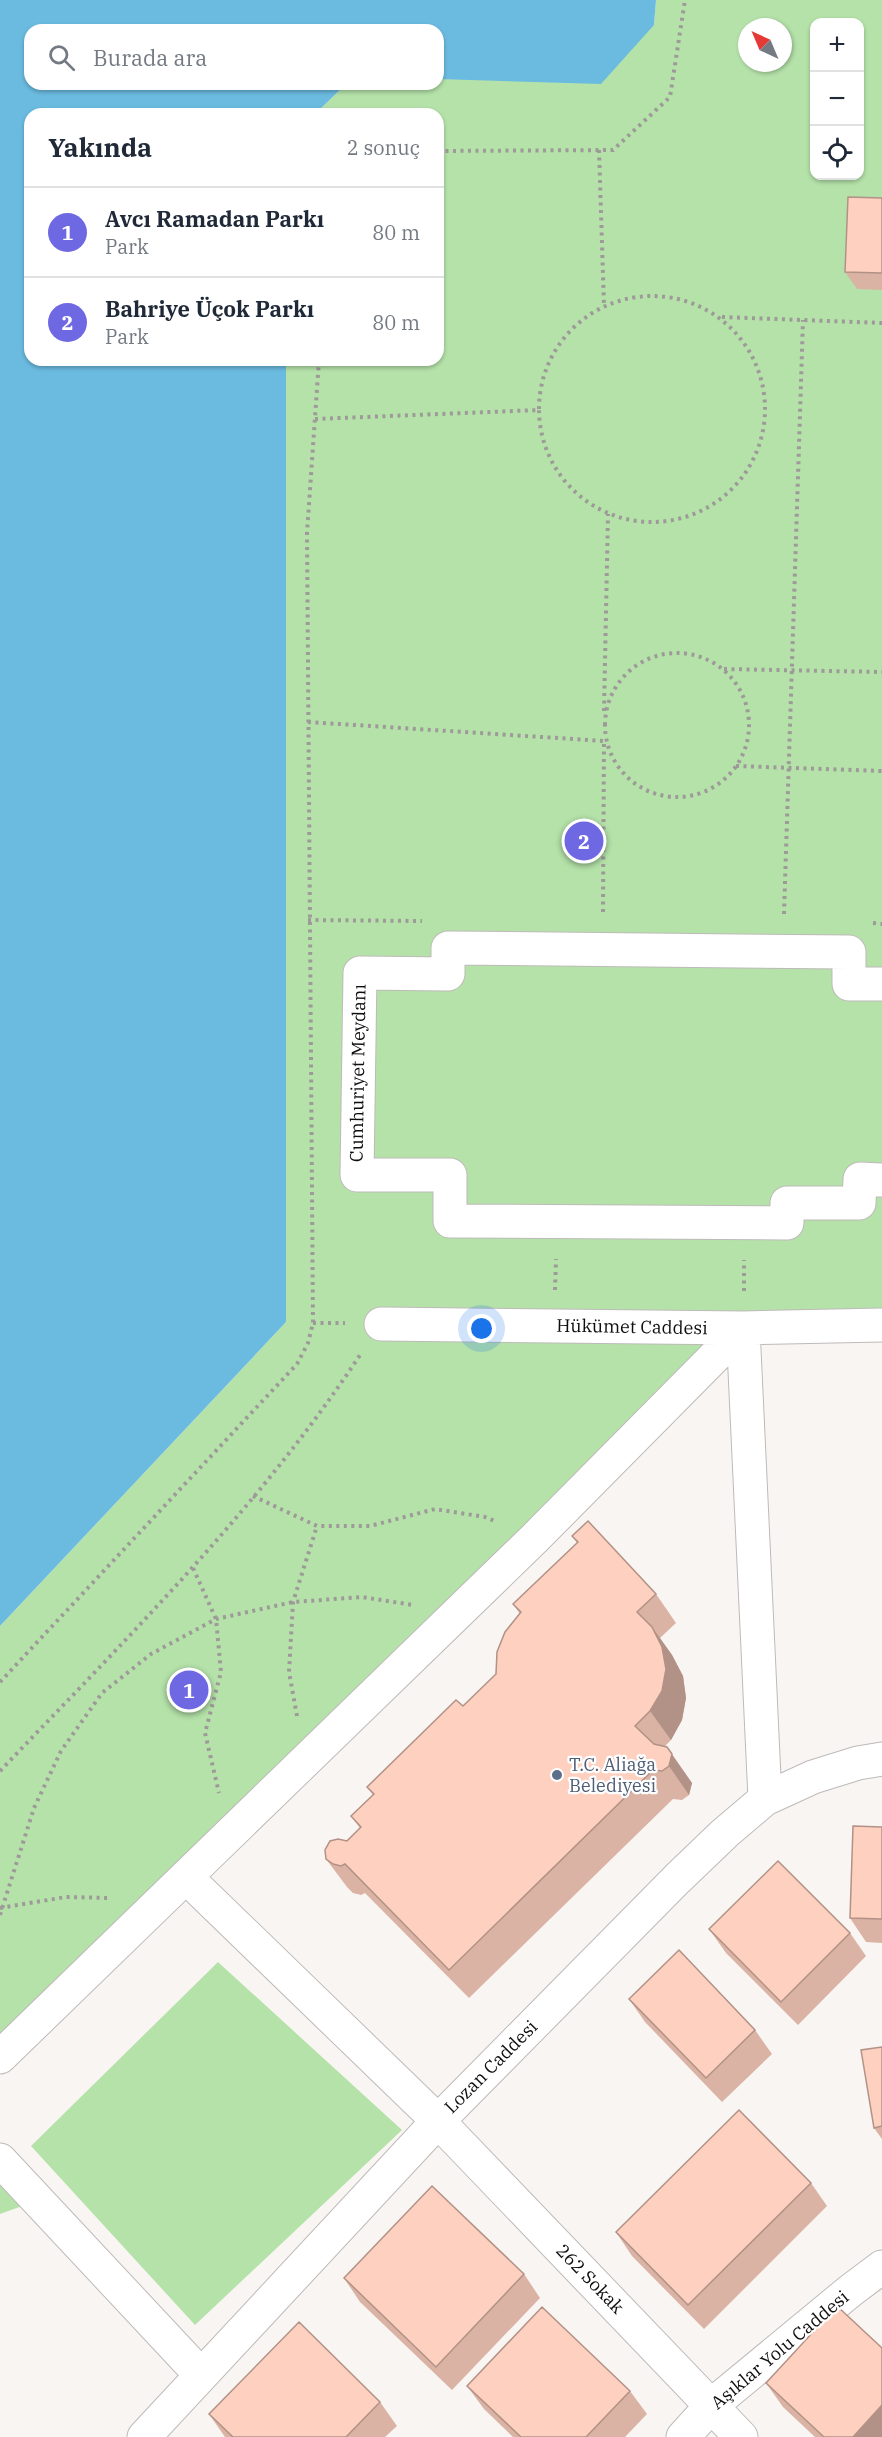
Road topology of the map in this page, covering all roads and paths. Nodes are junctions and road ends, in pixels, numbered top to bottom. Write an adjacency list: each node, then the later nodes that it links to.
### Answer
1 (685, 0): 2 (path)
2 (599, 150): 3 (path); 4 (path)
3 (444, 151)
4 (604, 306): 5 (path); 9 (path)
5 (721, 317): 6 (path); 11 (path)
6 (802, 320): 7 (path); 13 (path)
7 (882, 323)
8 (319, 366): 10 (path)
9 (539, 410): 10 (path); 11 (path)
10 (315, 419): 15 (path)
11 (608, 514): 16 (path)
12 (723, 669): 13 (path); 16 (path); 18 (path)
13 (792, 670): 14 (path); 19 (path)
14 (882, 672)
15 (308, 722): 17 (path); 38 (path)
16 (604, 723): 17 (path); 18 (path)
17 (604, 741): 21 (path)
18 (736, 766): 19 (path)
19 (789, 768): 20 (path); 22 (path)
20 (882, 771)
21 (603, 922)
22 (783, 950): 23 (street, Cumhuriyet Meydanı); 25 (street, Cumhuriyet Meydanı)
23 (882, 984)
24 (882, 1179): 26 (street, Cumhuriyet Meydanı)
25 (558, 1222): 26 (street, Cumhuriyet Meydanı); 29 (path)
26 (745, 1223): 30 (path)
27 (381, 1324): 29 (street, Hükümet Caddesi); 31 (path)
28 (882, 1325): 30 (street, Hükümet Caddesi)
29 (554, 1326): 30 (street, Hükümet Caddesi)
30 (743, 1328): 33 (street); 42 (street)
31 (253, 1496): 32 (path); 34 (path)
32 (317, 1526): 33 (path); 35 (path)
33 (535, 1538): 36 (street)
34 (193, 1569): 37 (path); 41 (path)
35 (293, 1602): 36 (path); 37 (path); 39 (path)
36 (454, 1617): 39 (street)
37 (216, 1619): 43 (path); 45 (path)
38 (0, 1682)
39 (312, 1754): 43 (street)
40 (882, 1759): 42 (street, Lozan Caddesi)
41 (0, 1771)
42 (765, 1799): 49 (street, Lozan Caddesi)
43 (229, 1835): 44 (street)
44 (186, 1877): 46 (street); 49 (street, 262 Sokak)
45 (2, 1908): 46 (path); 47 (path)
46 (149, 1912): 48 (street)
47 (0, 1915)
48 (0, 2057)
49 (438, 2121): 52 (street, Lozan Caddesi); 53 (street, 262 Sokak)
50 (0, 2160): 52 (street)
51 (882, 2267): 53 (street, Aşıklar Yolu Caddesi)
52 (201, 2375): 54 (street, Lozan Caddesi)
53 (712, 2405): 55 (street, Aşıklar Yolu Caddesi); 56 (street, 262 Sokak)
54 (144, 2437)
55 (683, 2437)
56 (741, 2437)

